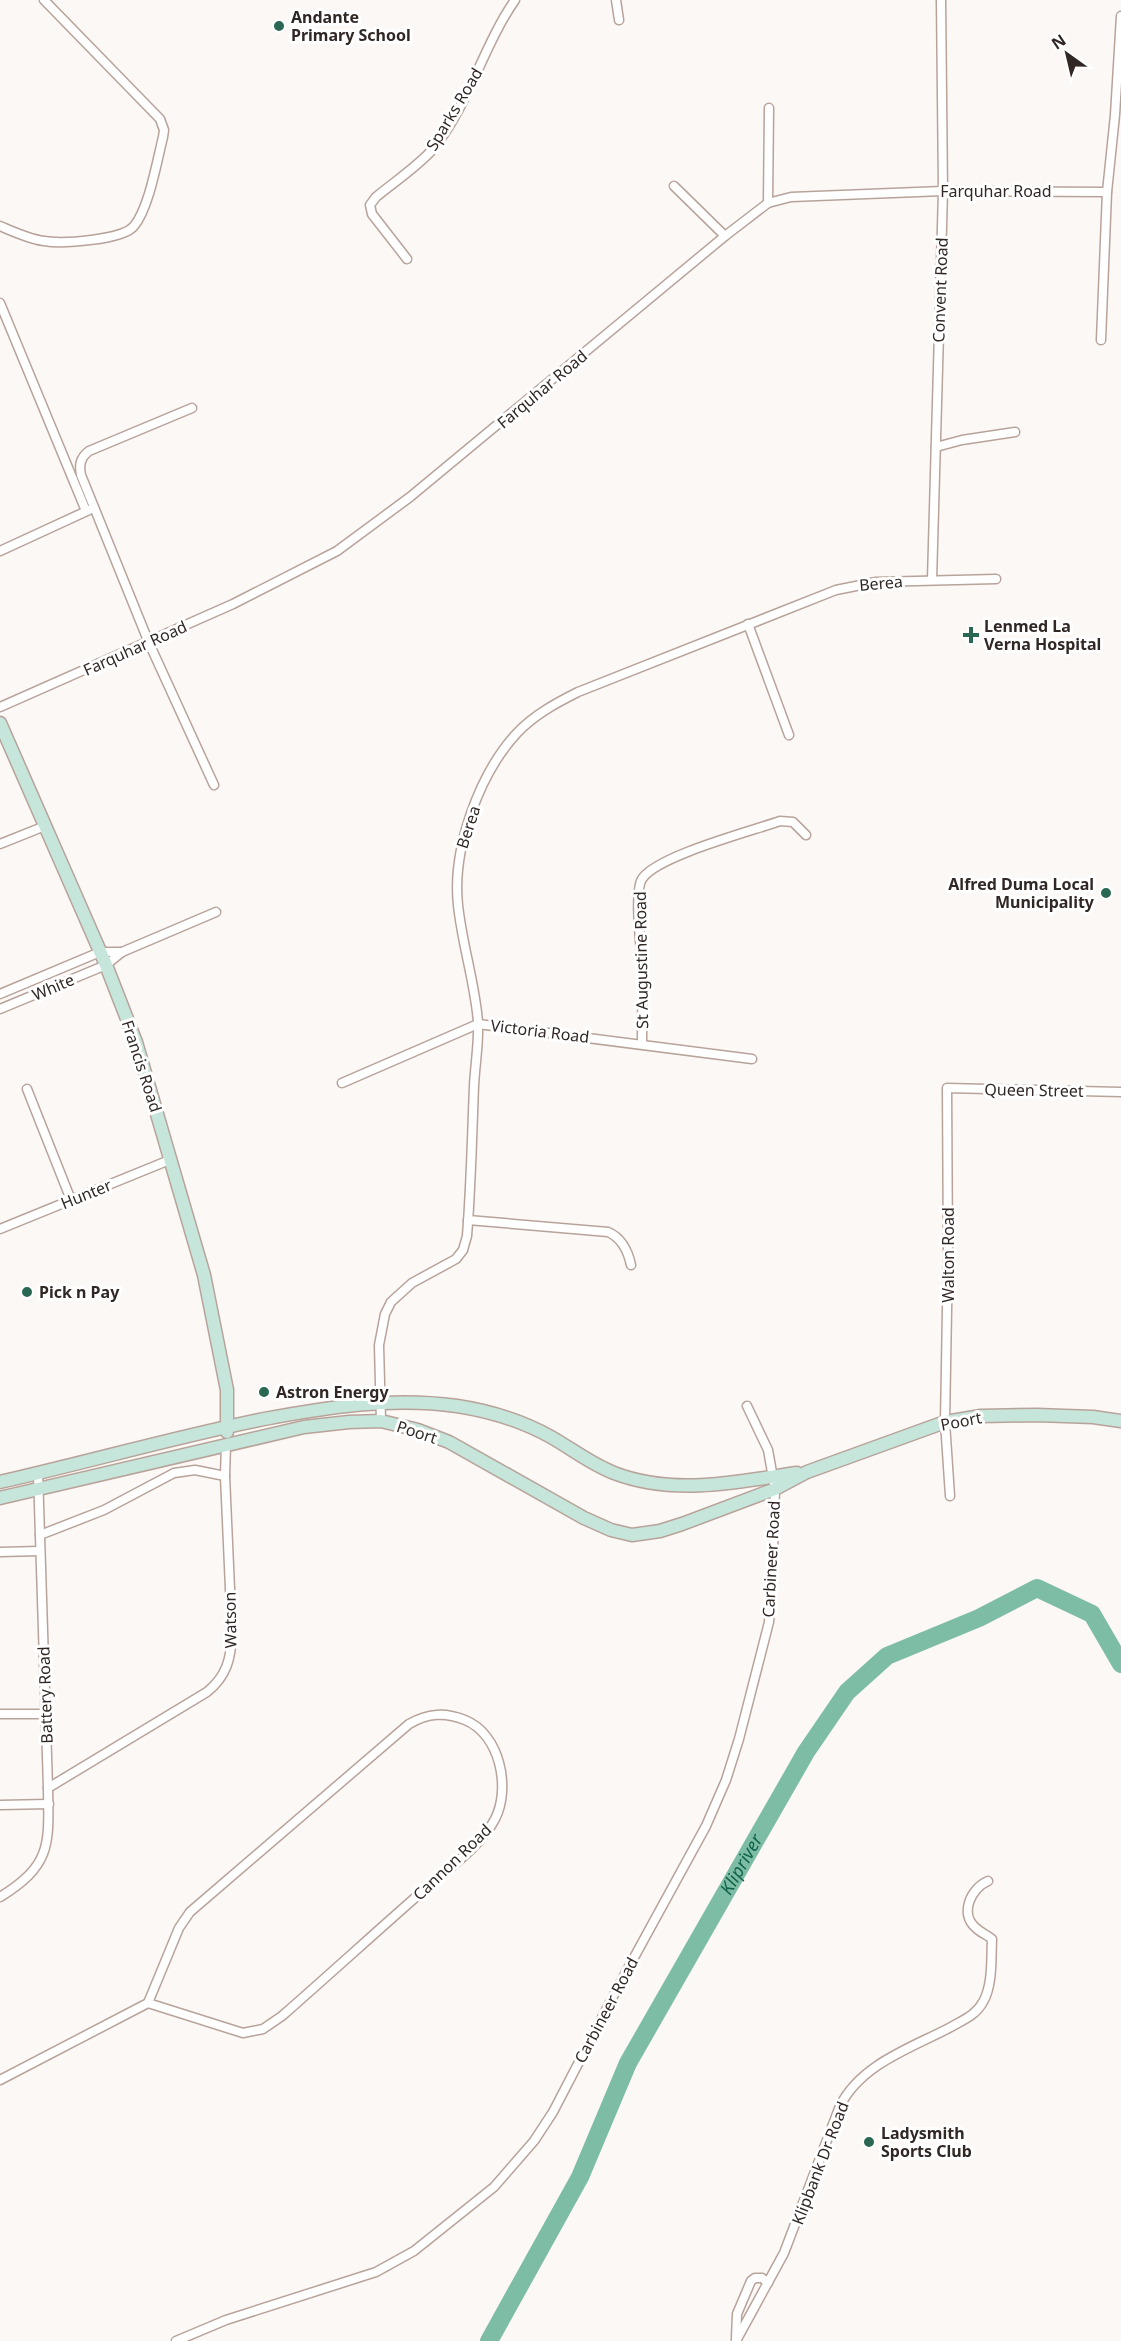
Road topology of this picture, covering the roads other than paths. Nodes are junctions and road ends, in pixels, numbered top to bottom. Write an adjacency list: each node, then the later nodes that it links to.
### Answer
1 (44, 0): 12 (street)
2 (514, 0): 14 (street, Sparks Road)
3 (616, 0): 6 (street)
4 (941, 0): 9 (street, Convent Road)
5 (1121, 16): 10 (street)
6 (618, 20)
7 (770, 108): 11 (street)
8 (674, 186): 13 (street)
9 (943, 190): 10 (street, Farquhar Road); 11 (street, Farquhar Road); 19 (street, Convent Road)
10 (1107, 192): 16 (street)
11 (768, 203): 13 (street, Farquhar Road)
12 (0, 226)
13 (725, 236): 25 (street, Farquhar Road)
14 (407, 259)
15 (0, 303): 20 (street)
16 (1101, 340)
17 (192, 408): 20 (street)
18 (1015, 432): 19 (street)
19 (936, 447): 23 (street, Convent Road)
20 (90, 509): 21 (street); 25 (street)
21 (0, 551)
22 (996, 579): 23 (street, Berea)
23 (932, 580): 24 (street, Berea)
24 (748, 624): 28 (street); 39 (street, Berea)
25 (149, 643): 26 (street, Farquhar Road); 29 (street)
26 (0, 707)
27 (0, 723): 30 (street, Francis Road)
28 (789, 735)
29 (213, 785)
30 (45, 826): 32 (street); 34 (street, Francis Road)
31 (806, 835): 40 (street, St Augustine Road)
32 (0, 844)
33 (216, 912): 35 (street)
34 (100, 952): 35 (street); 36 (street, Francis Road); 37 (street, White)
35 (122, 952): 36 (street, White)
36 (106, 965): 38 (street, White); 46 (street, Francis Road)
37 (0, 994)
38 (0, 1009)
39 (478, 1024): 40 (street, Victoria Road); 42 (street, Victoria Road); 48 (street, Berea)
40 (642, 1044): 41 (street, Victoria Road)
41 (752, 1059)
42 (342, 1083)
43 (947, 1088): 45 (street, Queen Street); 55 (street, Walton Road)
44 (27, 1089): 47 (street)
45 (1121, 1092)
46 (172, 1159): 47 (street, Hunter); 56 (street, Francis Road)
47 (71, 1200): 49 (street, Hunter)
48 (468, 1220): 50 (street); 51 (street, Berea)
49 (0, 1229)
50 (631, 1265)
51 (381, 1402): 53 (street, Berea); 56 (street, Poort); 61 (street, Poort)
52 (747, 1406): 61 (street, Carbineer Road)
53 (381, 1421): 57 (street, Poort); 61 (street, Poort)
54 (1121, 1421): 55 (street, Poort)
55 (945, 1422): 61 (street, Poort); 63 (street, Walton Road)
56 (228, 1426): 57 (street, Watson); 58 (street, Poort)
57 (226, 1444): 59 (street, Watson); 62 (street, Poort)
58 (38, 1473): 60 (street, Poort); 62 (street, Battery Road)
59 (225, 1476): 65 (street); 70 (street, Watson)
60 (0, 1482)
61 (774, 1483): 78 (street, Carbineer Road)
62 (38, 1489): 64 (street, Poort); 65 (street, Battery Road)
63 (950, 1496)
64 (0, 1498)
65 (40, 1535): 66 (street, Battery Road)
66 (40, 1551): 67 (street); 69 (street, Battery Road)
67 (0, 1552)
68 (0, 1714): 69 (street)
69 (46, 1714): 70 (street, Battery Road)
70 (48, 1788): 71 (street, Battery Road)
71 (49, 1804): 72 (street); 74 (street, Battery Road)
72 (0, 1805)
73 (988, 1881): 77 (street, Klipbank Dr Road)
74 (0, 1897)
75 (148, 2003): 75 (street, Cannon Road); 76 (street)
76 (0, 2080)
77 (768, 2283): 79 (street, Klipbank Dr Road); 79 (street)
78 (176, 2341)
79 (736, 2341)

